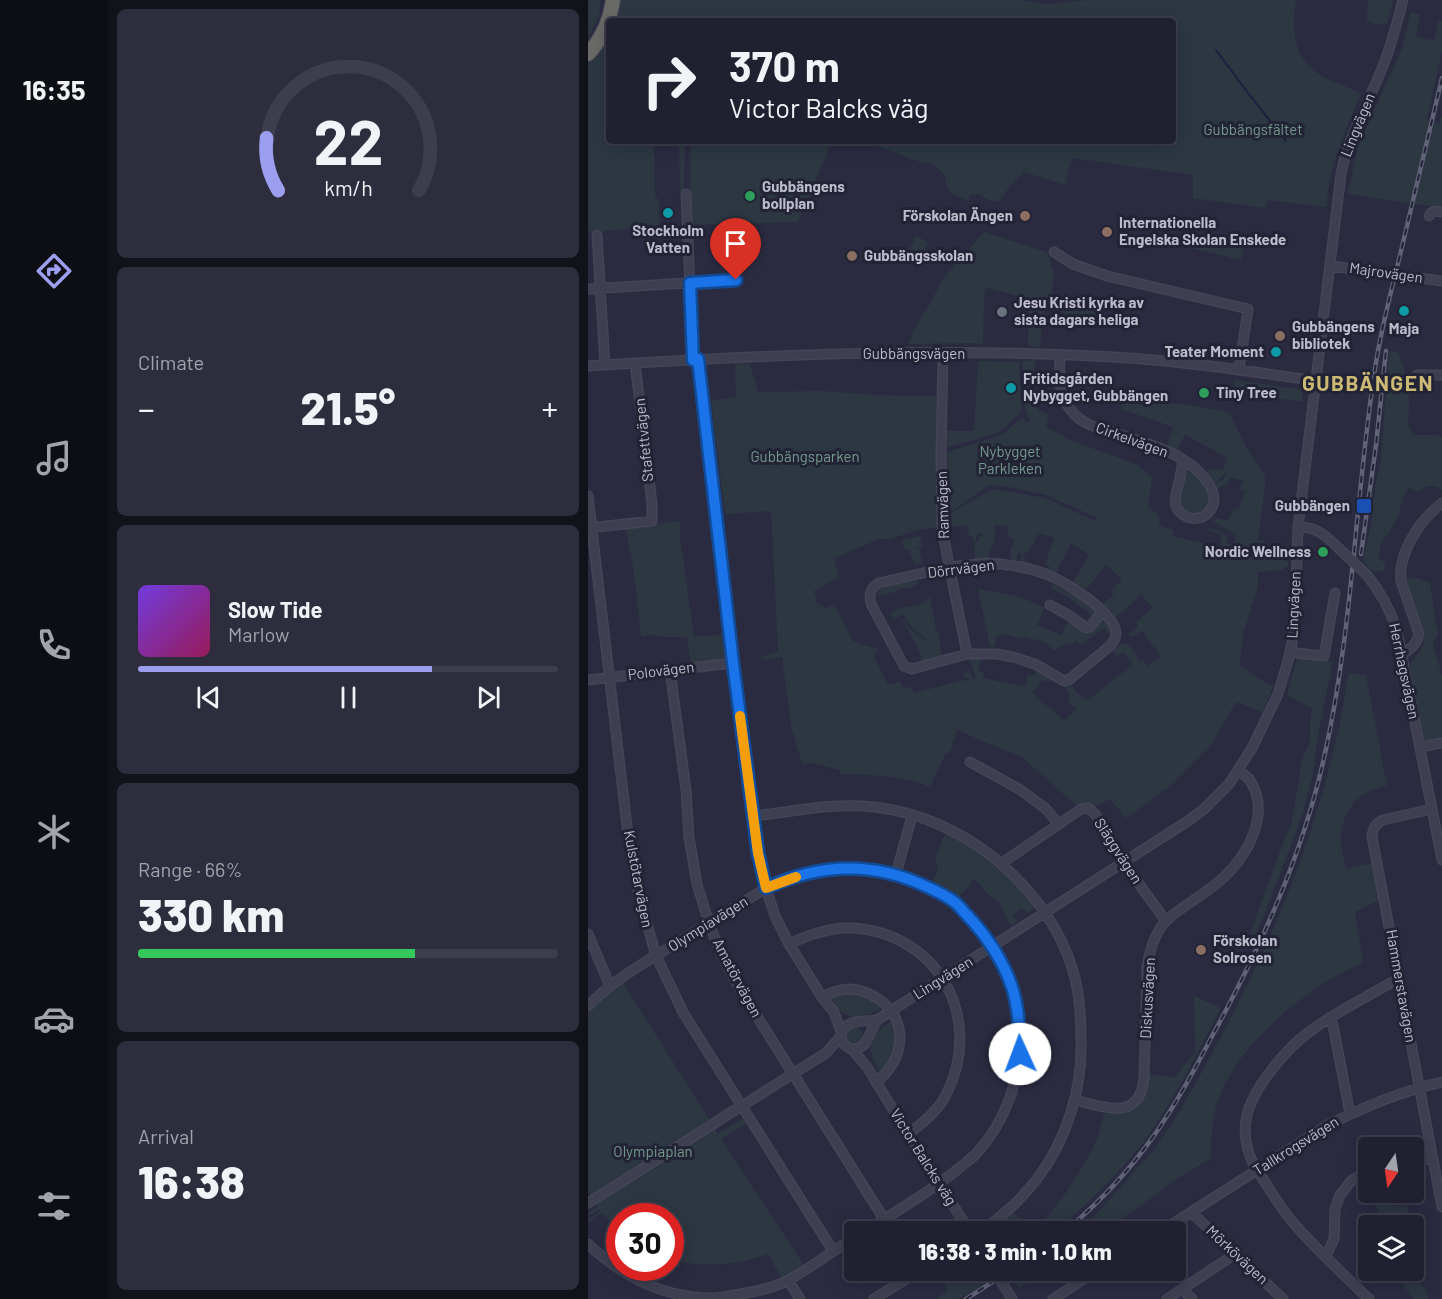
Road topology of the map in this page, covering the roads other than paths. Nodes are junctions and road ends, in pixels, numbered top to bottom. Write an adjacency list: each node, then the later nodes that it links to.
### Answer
1 (604, 0): 6 (highway)
2 (613, 0): 4 (highway)
3 (1403, 0): 13 (street, Lingvägen)
4 (609, 18)
5 (606, 28): 7 (highway)
6 (588, 42)
7 (588, 54)
8 (686, 194): 16 (street)
9 (1442, 213): 10 (street)
10 (1429, 216)
11 (597, 235): 18 (street)
12 (1054, 252): 25 (street)
13 (1330, 266): 15 (street, Majrovägen); 28 (street, Lingvägen)
14 (736, 280): 16 (street)
15 (1442, 281)
16 (690, 283): 18 (street); 21 (street)
17 (588, 289): 18 (street)
18 (600, 289): 23 (street)
19 (943, 353): 20 (street, Gubbängsvägen); 21 (street, Gubbängsvägen); 34 (street, Ramvägen)
20 (1060, 355): 25 (street, Gubbängsvägen); 29 (street, Cirkelvägen)
21 (696, 359): 22 (street, Gubbängsvägen); 41 (street)
22 (635, 363): 23 (street, Gubbängsvägen); 33 (street, Stafettvägen)
23 (605, 365): 24 (street, Gubbängsvägen)
24 (588, 366)
25 (1239, 369): 28 (street, Gubbängsvägen)
26 (1417, 375): 27 (street)
27 (1442, 375)
28 (1316, 381): 32 (street, Lingvägen)
29 (1183, 460): 29 (street, Cirkelvägen)
30 (588, 496): 33 (street, Kulstötarvägen)
31 (1442, 503): 40 (street)
32 (1298, 527): 38 (street, Lingvägen); 40 (street, Herrhagsvägen, bridge)
33 (590, 528): 43 (street, Kulstötarvägen)
34 (949, 567): 37 (street, Dörrvägen); 39 (street, Ramvägen); 39 (street, Dörrvägen)
35 (1335, 593): 38 (street)
36 (1050, 605): 37 (street)
37 (1102, 611): 39 (street, Dörrvägen)
38 (1291, 650): 48 (street, Lingvägen)
39 (967, 654)
40 (1402, 655): 46 (street, Herrhagsvägen)
41 (733, 663): 42 (street, Polovägen); 50 (street)
42 (670, 670): 43 (street, Polovägen); 60 (street, Amatörvägen)
43 (610, 677): 44 (street, Polovägen); 64 (street, Kulstötarvägen)
44 (588, 680)
45 (1442, 743): 46 (street)
46 (1420, 747): 49 (street, Herrhagsvägen)
47 (970, 762): 52 (street)
48 (1239, 770): 54 (street, Lingvägen); 59 (street, Diskusvägen)
49 (1432, 809): 53 (street, Herrhagsvägen); 65 (street, Hammerstavägen)
50 (754, 816): 51 (street); 57 (street)
51 (912, 816): 55 (street); 56 (street)
52 (1059, 824): 54 (street, Släggvägen); 55 (street, Släggvägen)
53 (1442, 860)
54 (1123, 862): 58 (street, Lingvägen); 59 (street, Släggvägen)
55 (1002, 863): 58 (street)
56 (896, 874): 57 (street, Olympiavägen); 63 (street, Olympiavägen)
57 (766, 888): 60 (street, Olympiavägen); 62 (street)
58 (1044, 913): 63 (street, Lingvägen); 84 (street)
59 (1166, 921): 84 (street, Diskusvägen)
60 (709, 923): 64 (street, Olympiavägen); 80 (street, Amatörvägen)
61 (588, 934): 67 (street)
62 (789, 944): 66 (street); 68 (street)
63 (993, 946): 66 (street, Lingvägen); 92 (street, Olympiavägen)
64 (656, 956): 67 (street, Olympiavägen); 85 (street, Kulstötarvägen)
65 (1399, 978): 72 (street); 83 (street, Hammerstavägen)
66 (942, 979): 70 (street, Lingvägen); 87 (street)
67 (610, 986): 69 (street, Olympiavägen)
68 (822, 997): 70 (street); 71 (street)
69 (588, 1006)
70 (892, 1010): 73 (street, Lingvägen); 81 (street)
71 (834, 1012): 74 (street); 75 (street)
72 (1329, 1018): 86 (street); 90 (street)
73 (877, 1020): 74 (street, Lingvägen); 76 (street, Lingvägen)
74 (854, 1023): 75 (street); 76 (street)
75 (841, 1034): 77 (street); 78 (street)
76 (867, 1040): 77 (street); 79 (street, Victor Balcks väg)
77 (850, 1049): 78 (street); 79 (street, Victor Balcks väg)
78 (826, 1053): 80 (street)
79 (867, 1067): 81 (street, Victor Balcks väg)
80 (793, 1074): 85 (street); 96 (street, Amatörvägen)
81 (876, 1082): 87 (street, Victor Balcks väg)
82 (1442, 1082): 83 (street, Tallkrogsvägen)
83 (1420, 1086): 86 (street, Tallkrogsvägen); 88 (street, Hammerstavägen)
84 (1075, 1100): 99 (street)
85 (742, 1106): 93 (street); 103 (street, Kulstötarvägen)
86 (1350, 1114): 90 (street, Tallkrogsvägen)
87 (908, 1134): 92 (street, Victor Balcks väg)
88 (1433, 1158): 89 (street); 94 (street, Hammerstavägen)
89 (1424, 1159)
90 (1257, 1170): 95 (street, Tallkrogsvägen); 105 (street)
91 (1358, 1177): 105 (street)
92 (940, 1184): 96 (street, Olympiavägen); 98 (street, Victor Balcks väg)
93 (588, 1203)
94 (1442, 1207)
95 (1191, 1212): 100 (street, Tallkrogsvägen); 104 (street, Mörkövägen)
96 (884, 1219): 97 (street, Olympiavägen)
97 (881, 1221)
98 (963, 1221)
99 (995, 1221)
100 (1177, 1221)
101 (588, 1244): 111 (street)
102 (844, 1244): 103 (street)
103 (833, 1251): 106 (street)
104 (1235, 1254): 110 (street); 118 (street, Mörkövägen)
105 (1326, 1256): 119 (street)
106 (788, 1280): 111 (street); 112 (street)
107 (903, 1281): 113 (street)
108 (1001, 1281): 114 (street)
109 (1082, 1281): 115 (street)
110 (1182, 1289): 116 (street); 117 (street)
111 (666, 1295)
112 (800, 1299)
113 (874, 1299)
114 (1012, 1299)
115 (1055, 1299)
116 (1167, 1299)
117 (1192, 1299)
118 (1283, 1299)
119 (1369, 1299)

